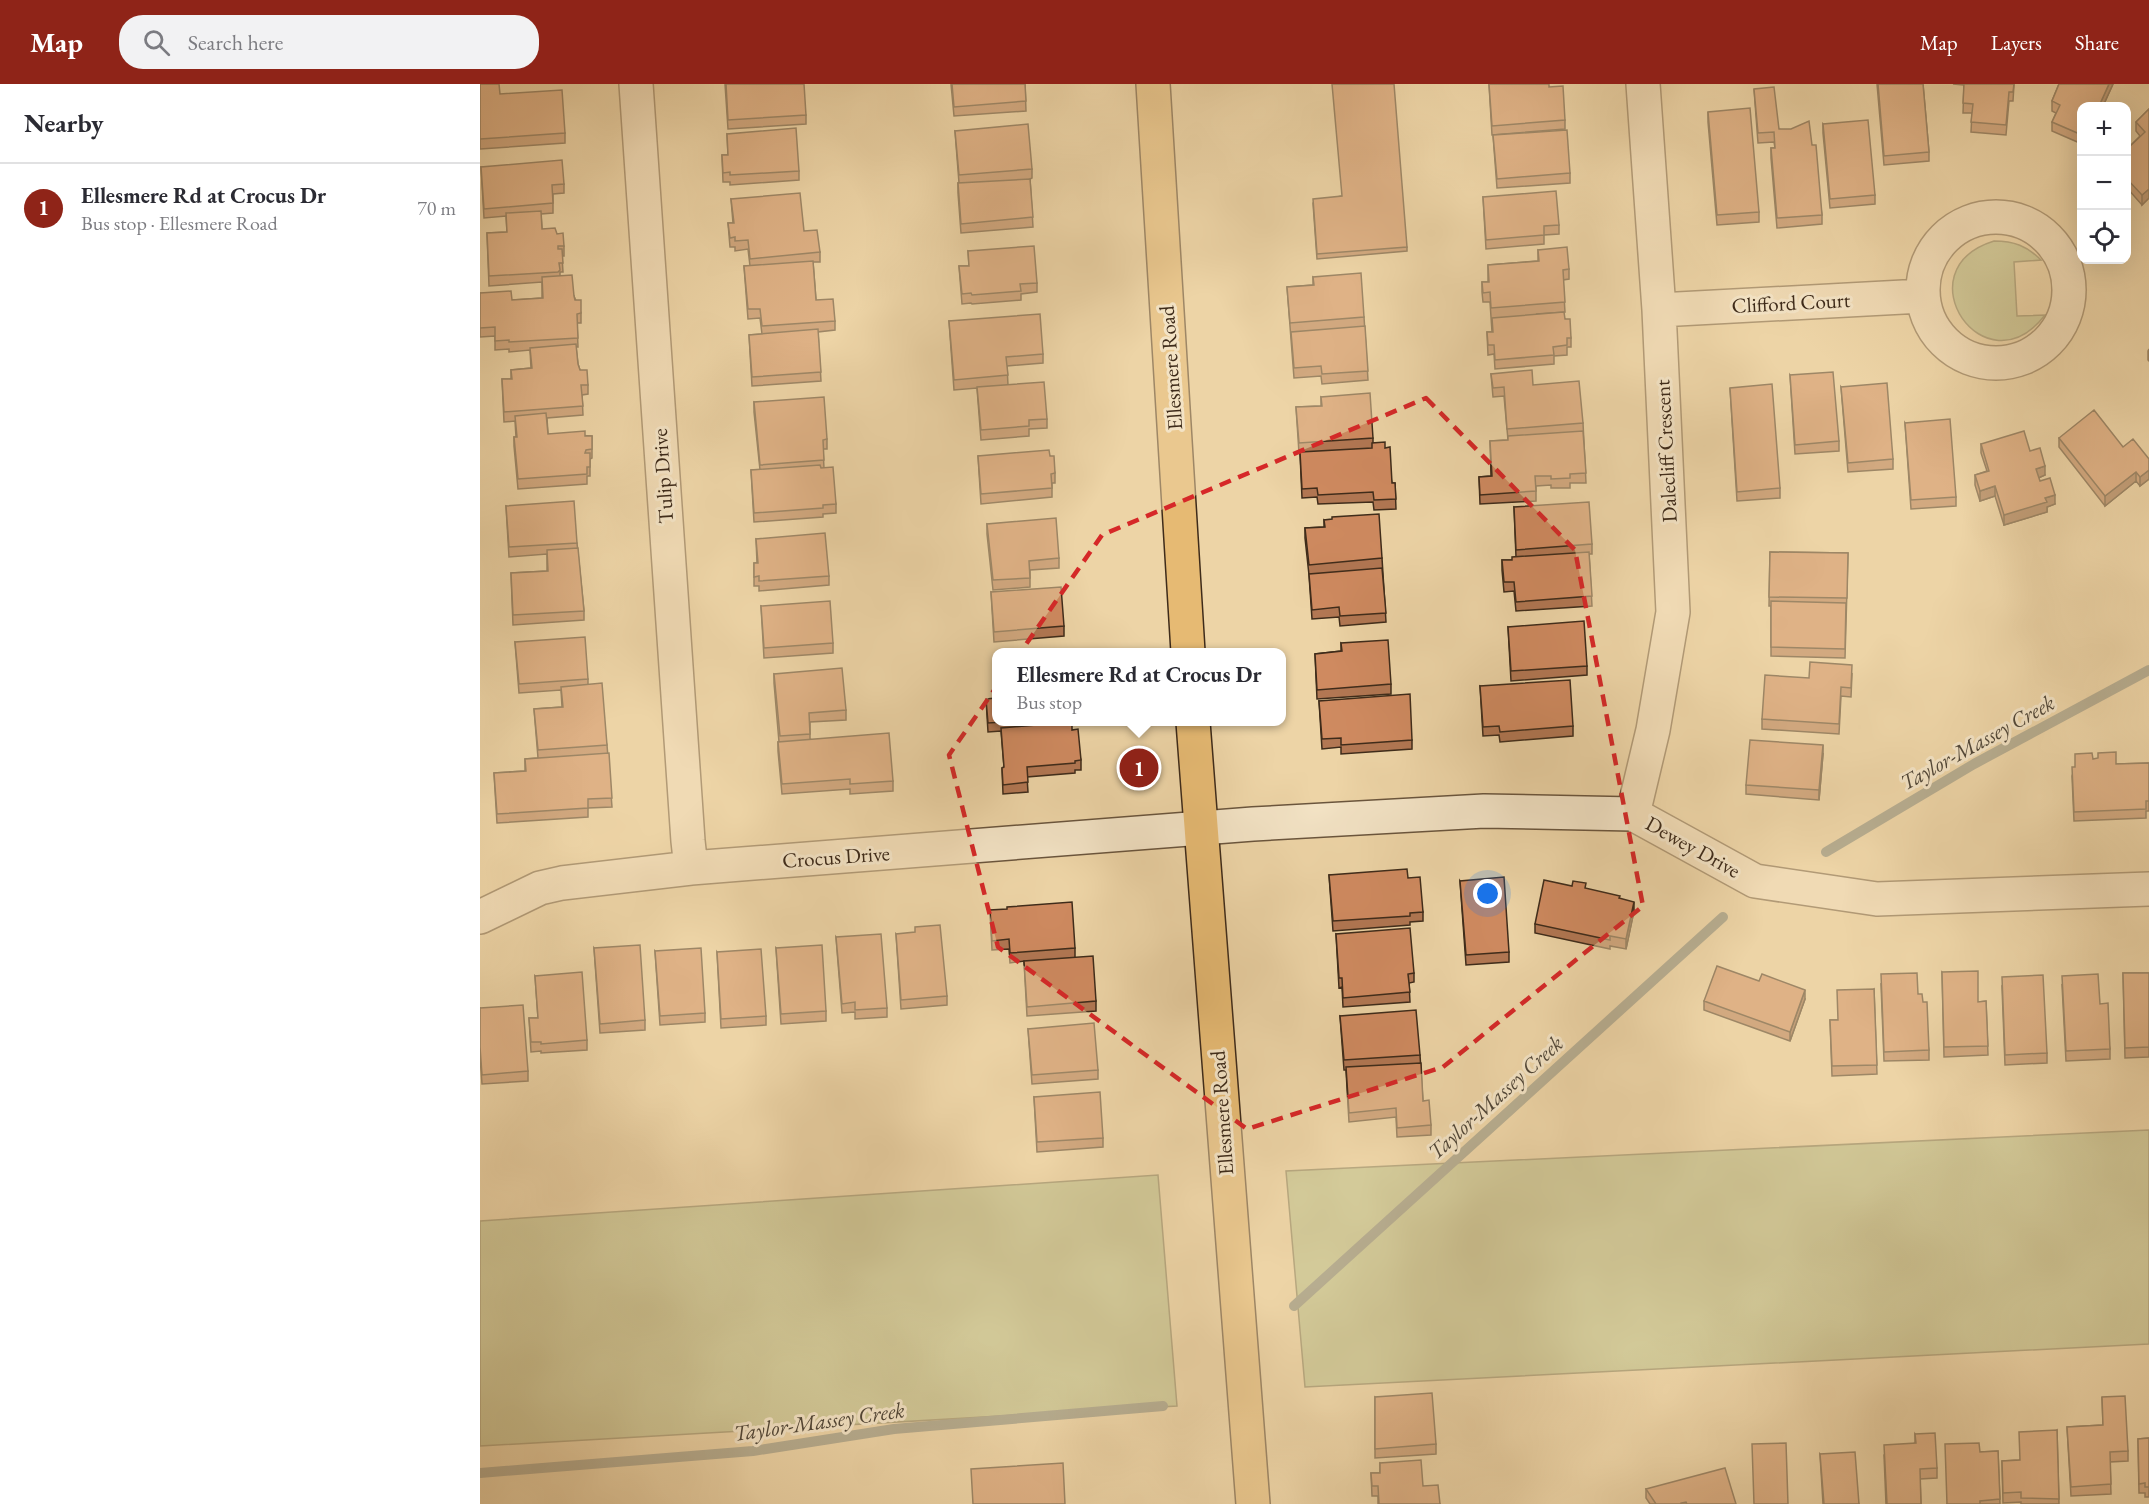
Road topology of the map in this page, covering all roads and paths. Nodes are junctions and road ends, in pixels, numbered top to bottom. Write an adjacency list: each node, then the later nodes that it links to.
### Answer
1 (636, 84): 10 (street, Tulip Drive)
2 (1153, 84): 6 (main road, Ellesmere Road)
3 (1643, 84): 5 (street, Dalecliff Crescent)
4 (1922, 296): 4 (street); 5 (street, Clifford Court)
5 (1659, 309): 8 (street, Dalecliff Crescent)
6 (1188, 648)
7 (1193, 726): 9 (main road, Ellesmere Road)
8 (1633, 814): 9 (street, Dewey Drive); 11 (street, Dewey Drive)
9 (1200, 830): 10 (street, Crocus Drive); 13 (main road, Ellesmere Road)
10 (692, 868): 12 (street, Crocus Drive)
11 (2149, 889)
12 (480, 917)
13 (1253, 1504)

